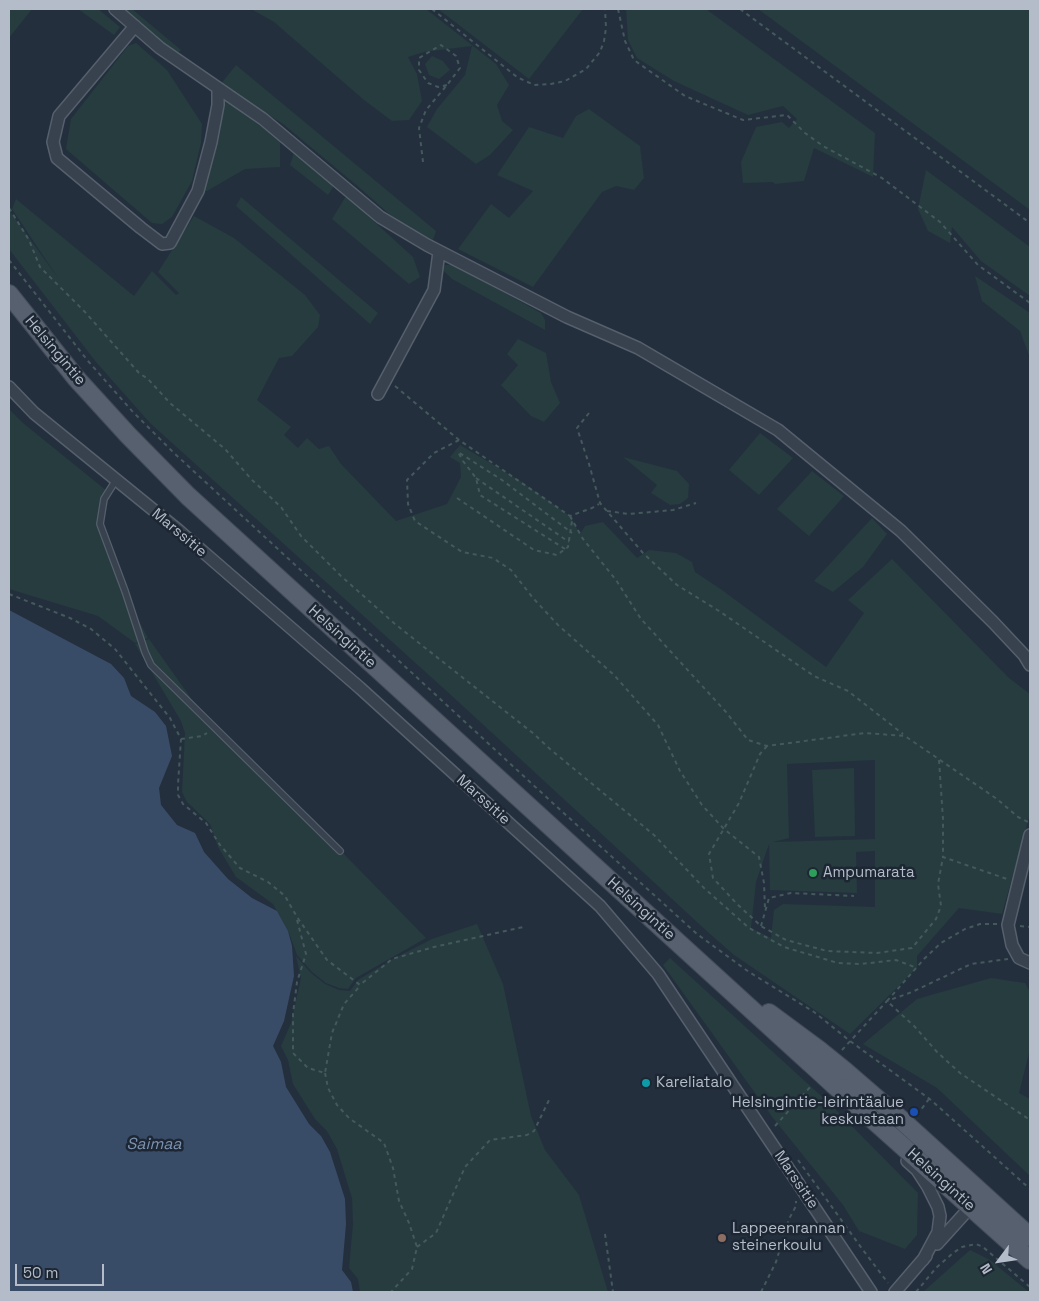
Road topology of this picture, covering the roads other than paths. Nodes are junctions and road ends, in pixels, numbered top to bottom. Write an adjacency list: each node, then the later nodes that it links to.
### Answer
1 (115, 9): 2 (street)
2 (135, 26): 3 (street); 3 (street)
3 (218, 88): 4 (street)
4 (439, 252): 7 (street); 9 (street)
5 (9, 294): 13 (main road, Helsingintie)
6 (9, 386): 8 (street, Marssitie)
7 (378, 394)
8 (116, 480): 11 (lane); 19 (street, Marssitie)
9 (1030, 665)
10 (1030, 834): 12 (street)
11 (340, 850)
12 (1030, 963)
13 (814, 1056): 14 (main road, Helsingintie, bridge); 15 (main road, Helsingintie, bridge)
14 (896, 1139): 15 (main road, Helsingintie); 17 (street)
15 (977, 1200): 16 (main road, Helsingintie); 17 (street); 18 (main road, Helsingintie)
16 (1030, 1237)
17 (923, 1260): 20 (street)
18 (1030, 1260)
19 (871, 1292)
20 (894, 1292)

